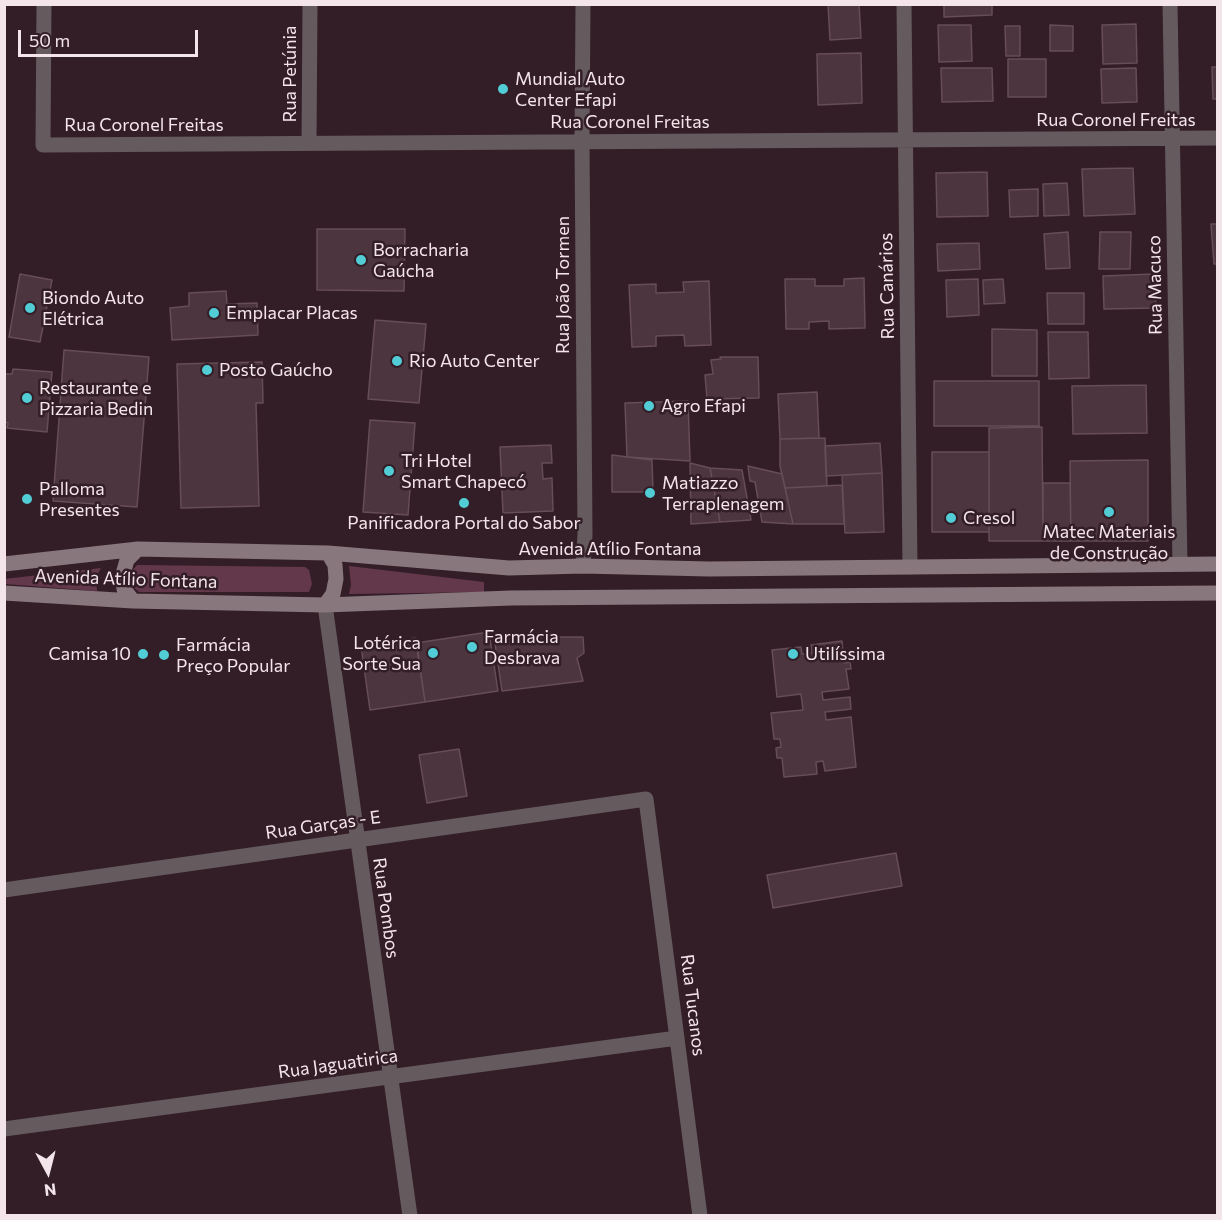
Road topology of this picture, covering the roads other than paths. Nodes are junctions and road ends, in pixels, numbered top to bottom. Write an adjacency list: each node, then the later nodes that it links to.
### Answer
1 (44, 4): 10 (street, Rua Coronel Freitas)
2 (310, 4): 10 (street, Rua Petúnia)
3 (583, 4): 9 (street, Rua João Tormen)
4 (904, 4): 8 (street, Rua Canários)
5 (1170, 4): 7 (street, Rua Macuco)
6 (1218, 138): 7 (street, Rua Coronel Freitas)
7 (1171, 139): 8 (street, Rua Coronel Freitas); 14 (street, Rua Macuco)
8 (905, 140): 9 (street, Rua Coronel Freitas); 17 (street, Rua Canários)
9 (582, 142): 10 (street, Rua Coronel Freitas); 16 (street, Rua João Tormen)
10 (309, 143)
11 (138, 549): 12 (main road, Avenida Atílio Fontana); 13 (main road, Avenida Atílio Fontana); 20 (main road)
12 (328, 553): 16 (main road, Avenida Atílio Fontana); 21 (main road)
13 (4, 564)
14 (1180, 564): 15 (main road, Avenida Atílio Fontana); 17 (main road, Avenida Atílio Fontana)
15 (1218, 564)
16 (583, 566): 17 (main road, Avenida Atílio Fontana)
17 (910, 567)
18 (1218, 593): 21 (main road, Avenida Atílio Fontana)
19 (4, 594): 20 (main road, Avenida Atílio Fontana)
20 (133, 601): 21 (main road, Avenida Atílio Fontana)
21 (325, 605): 23 (street, Rua Pombos)
22 (646, 799): 23 (street, Rua Garças - E); 25 (street, Rua Tucanos)
23 (356, 840): 24 (street, Rua Garças - E); 26 (street, Rua Pombos)
24 (4, 890)
25 (677, 1038): 26 (street, Rua Jaguatirica); 29 (street, Rua Tucanos)
26 (390, 1077): 27 (street, Rua Jaguatirica); 28 (street, Rua Pombos)
27 (4, 1129)
28 (410, 1215)
29 (700, 1215)

